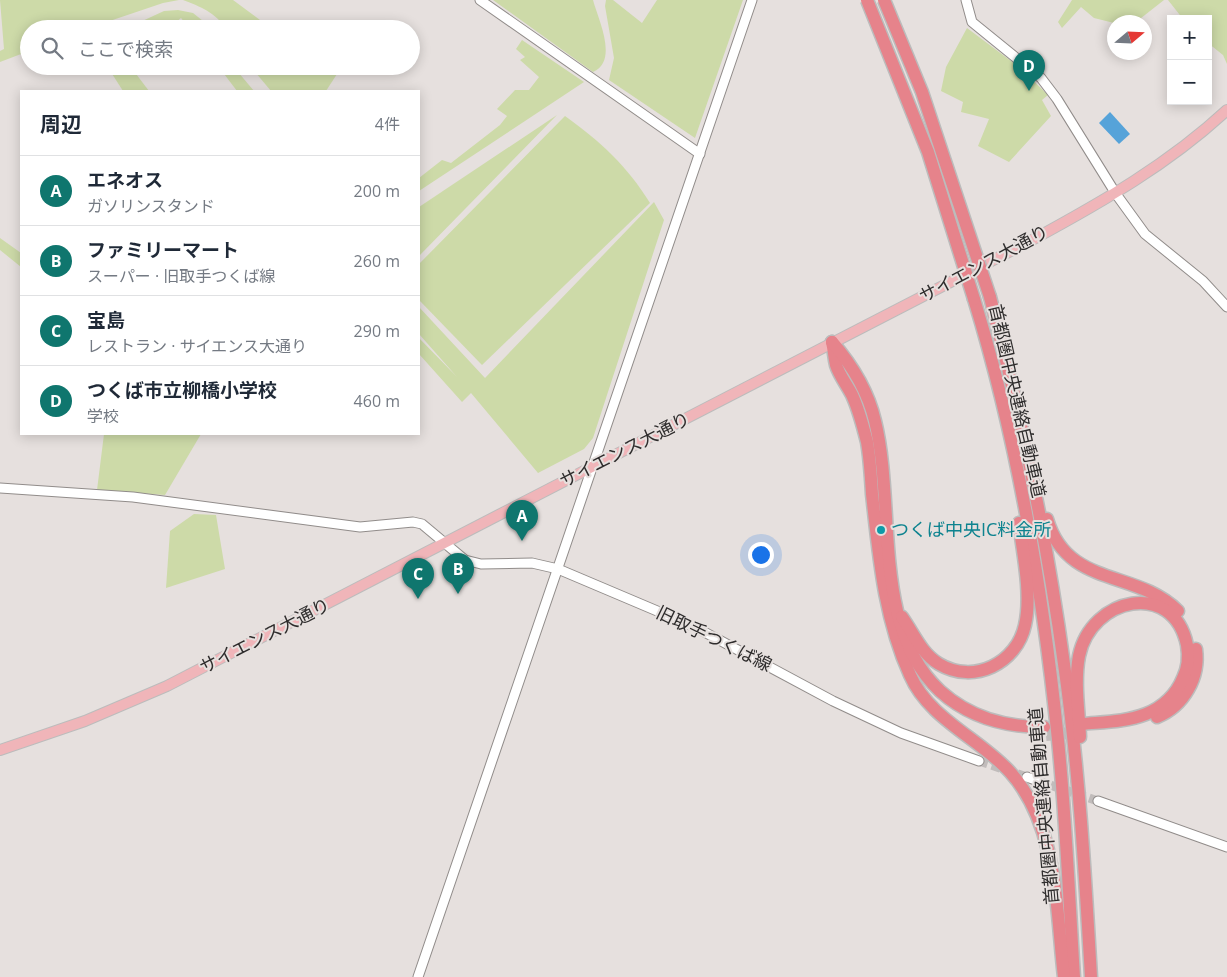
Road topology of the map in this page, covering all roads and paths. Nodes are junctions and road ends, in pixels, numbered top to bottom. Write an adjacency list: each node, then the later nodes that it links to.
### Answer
1 (480, 0): 7 (street)
2 (752, 0): 7 (street)
3 (867, 0): 13 (highway, 首都圏中央連絡自動車道, bridge)
4 (884, 0): 11 (highway, 首都圏中央連絡自動車道, bridge)
5 (966, 0): 8 (street)
6 (1227, 110): 8 (main road, サイエンス大通り)
7 (700, 154): 12 (street)
8 (1116, 194): 9 (street); 10 (main road, サイエンス大通り)
9 (1227, 307)
10 (832, 342): 12 (main road, サイエンス大通り); 17 (highway); 18 (highway)
11 (1006, 357): 25 (highway, 首都圏中央連絡自動車道); 25 (highway)
12 (594, 466): 15 (main road, サイエンス大通り); 16 (street)
13 (1018, 478): 17 (highway); 28 (highway, 首都圏中央連絡自動車道)
14 (0, 488): 15 (street, 旧取手つくば線)
15 (444, 544): 16 (street, 旧取手つくば線); 19 (main road, サイエンス大通り)
16 (558, 569): 20 (street, 旧取手つくば線); 26 (street)
17 (898, 611): 18 (highway)
18 (907, 666): 27 (highway)
19 (0, 750)
20 (979, 761)
21 (1027, 777): 22 (street)
22 (1038, 781)
23 (1098, 802): 24 (street)
24 (1227, 847)
25 (1090, 951): 29 (highway, 首都圏中央連絡自動車道)
26 (418, 977)
27 (1064, 977)
28 (1074, 977)
29 (1091, 977)

